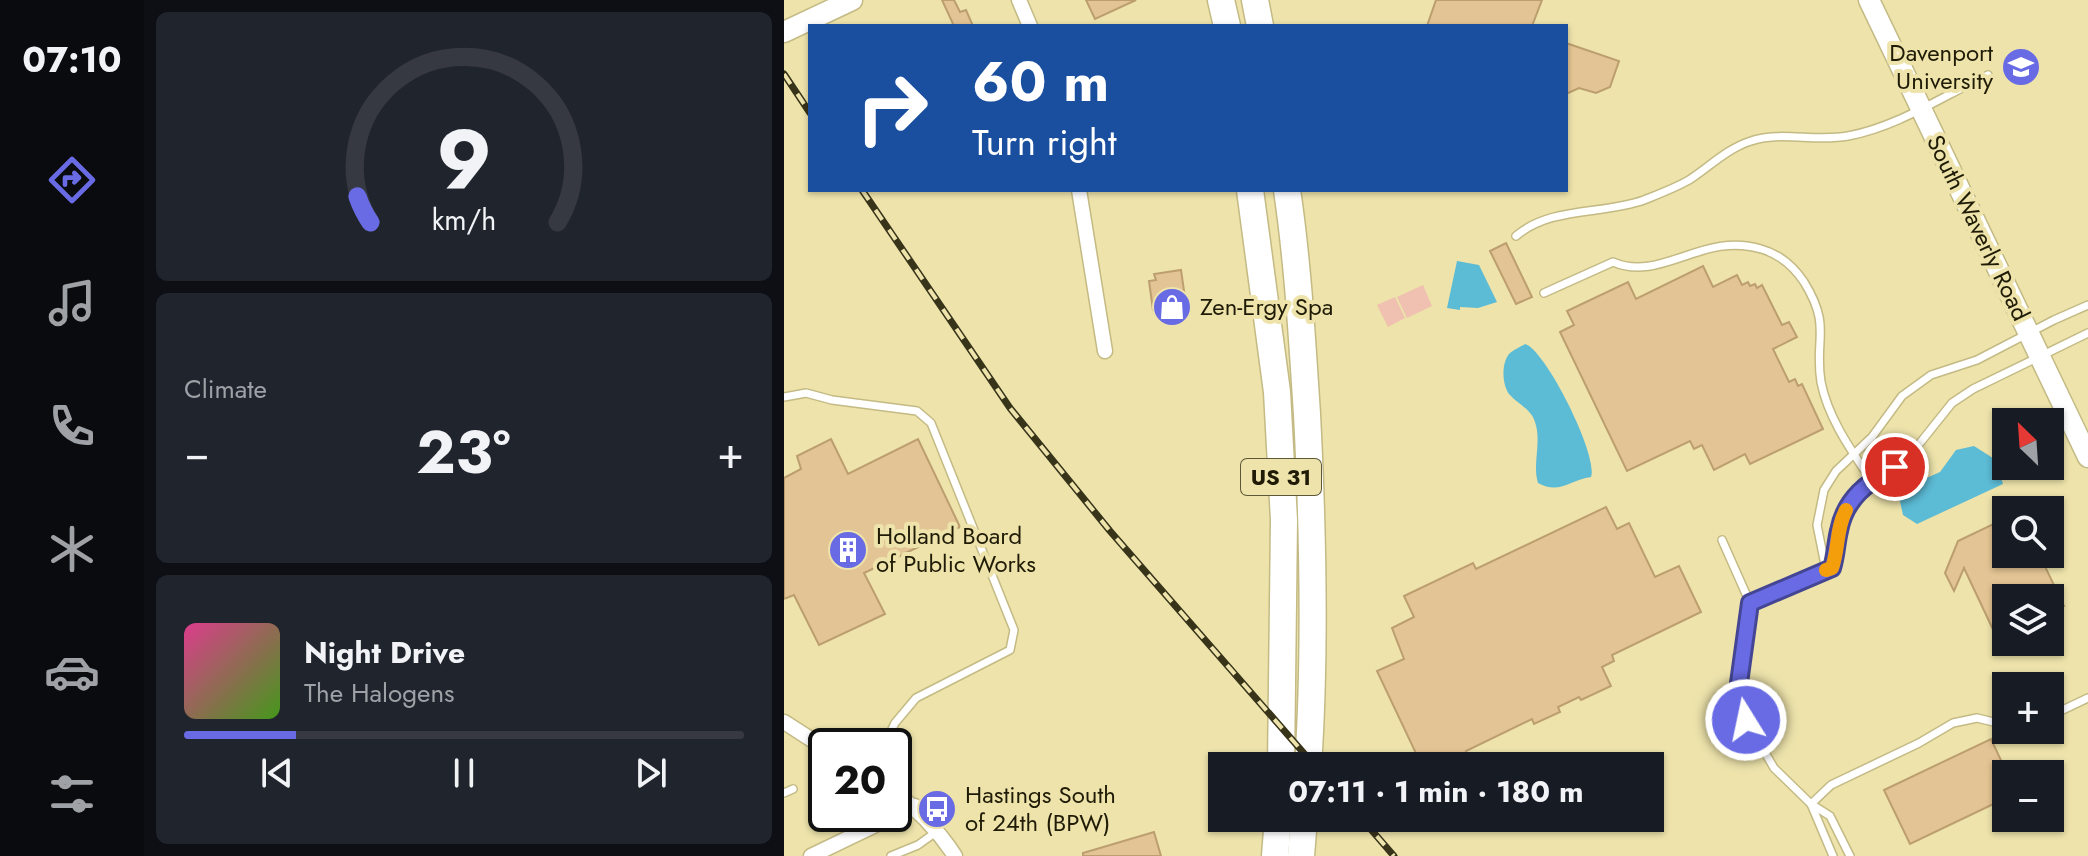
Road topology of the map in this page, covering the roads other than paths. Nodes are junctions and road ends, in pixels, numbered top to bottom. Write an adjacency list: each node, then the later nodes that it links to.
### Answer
1 (1019, 0): 6 (street)
2 (1221, 0): 7 (highway)
3 (1255, 0): 8 (highway)
4 (1869, 0): 11 (main road, South Waverly Road)
5 (846, 1): 9 (main road)
6 (1029, 24)
7 (1227, 24)
8 (1260, 24)
9 (784, 32)
10 (1988, 75): 11 (lane)
11 (1920, 108): 17 (lane); 20 (main road, South Waverly Road)
12 (1079, 192): 22 (street)
13 (1250, 192): 37 (highway, US 31)
14 (1266, 192): 16 (highway)
15 (1287, 192): 16 (highway, US 31)
16 (1291, 216): 38 (highway, US 31)
17 (1516, 236)
18 (1544, 293): 25 (lane)
19 (2088, 305): 20 (lane)
20 (2029, 333): 23 (main road, South Waverly Road); 25 (lane)
21 (2088, 333): 23 (lane)
22 (1105, 351)
23 (2039, 356): 26 (main road, South Waverly Road); 27 (lane)
24 (784, 397): 35 (lane)
25 (1854, 454): 27 (lane); 29 (lane)
26 (2088, 457)
27 (1871, 480): 29 (lane)
28 (1722, 540): 30 (lane)
29 (1829, 569): 30 (lane)
30 (1750, 603): 42 (lane)
31 (2088, 698): 32 (lane)
32 (2064, 709)
33 (1992, 720): 42 (lane)
34 (784, 722): 36 (street)
35 (893, 728)
36 (808, 737)
37 (1281, 752)
38 (1309, 752)
39 (793, 789): 40 (lane)
40 (784, 793)
41 (912, 804): 43 (street)
42 (1811, 804): 52 (lane); 53 (lane)
43 (915, 806): 44 (street); 47 (street)
44 (937, 831): 48 (lane); 49 (street)
45 (1277, 832): 50 (highway)
46 (1303, 832): 51 (highway)
47 (811, 856)
48 (891, 856)
49 (955, 856)
50 (1275, 856)
51 (1301, 856)
52 (1833, 856)
53 (1850, 856)

